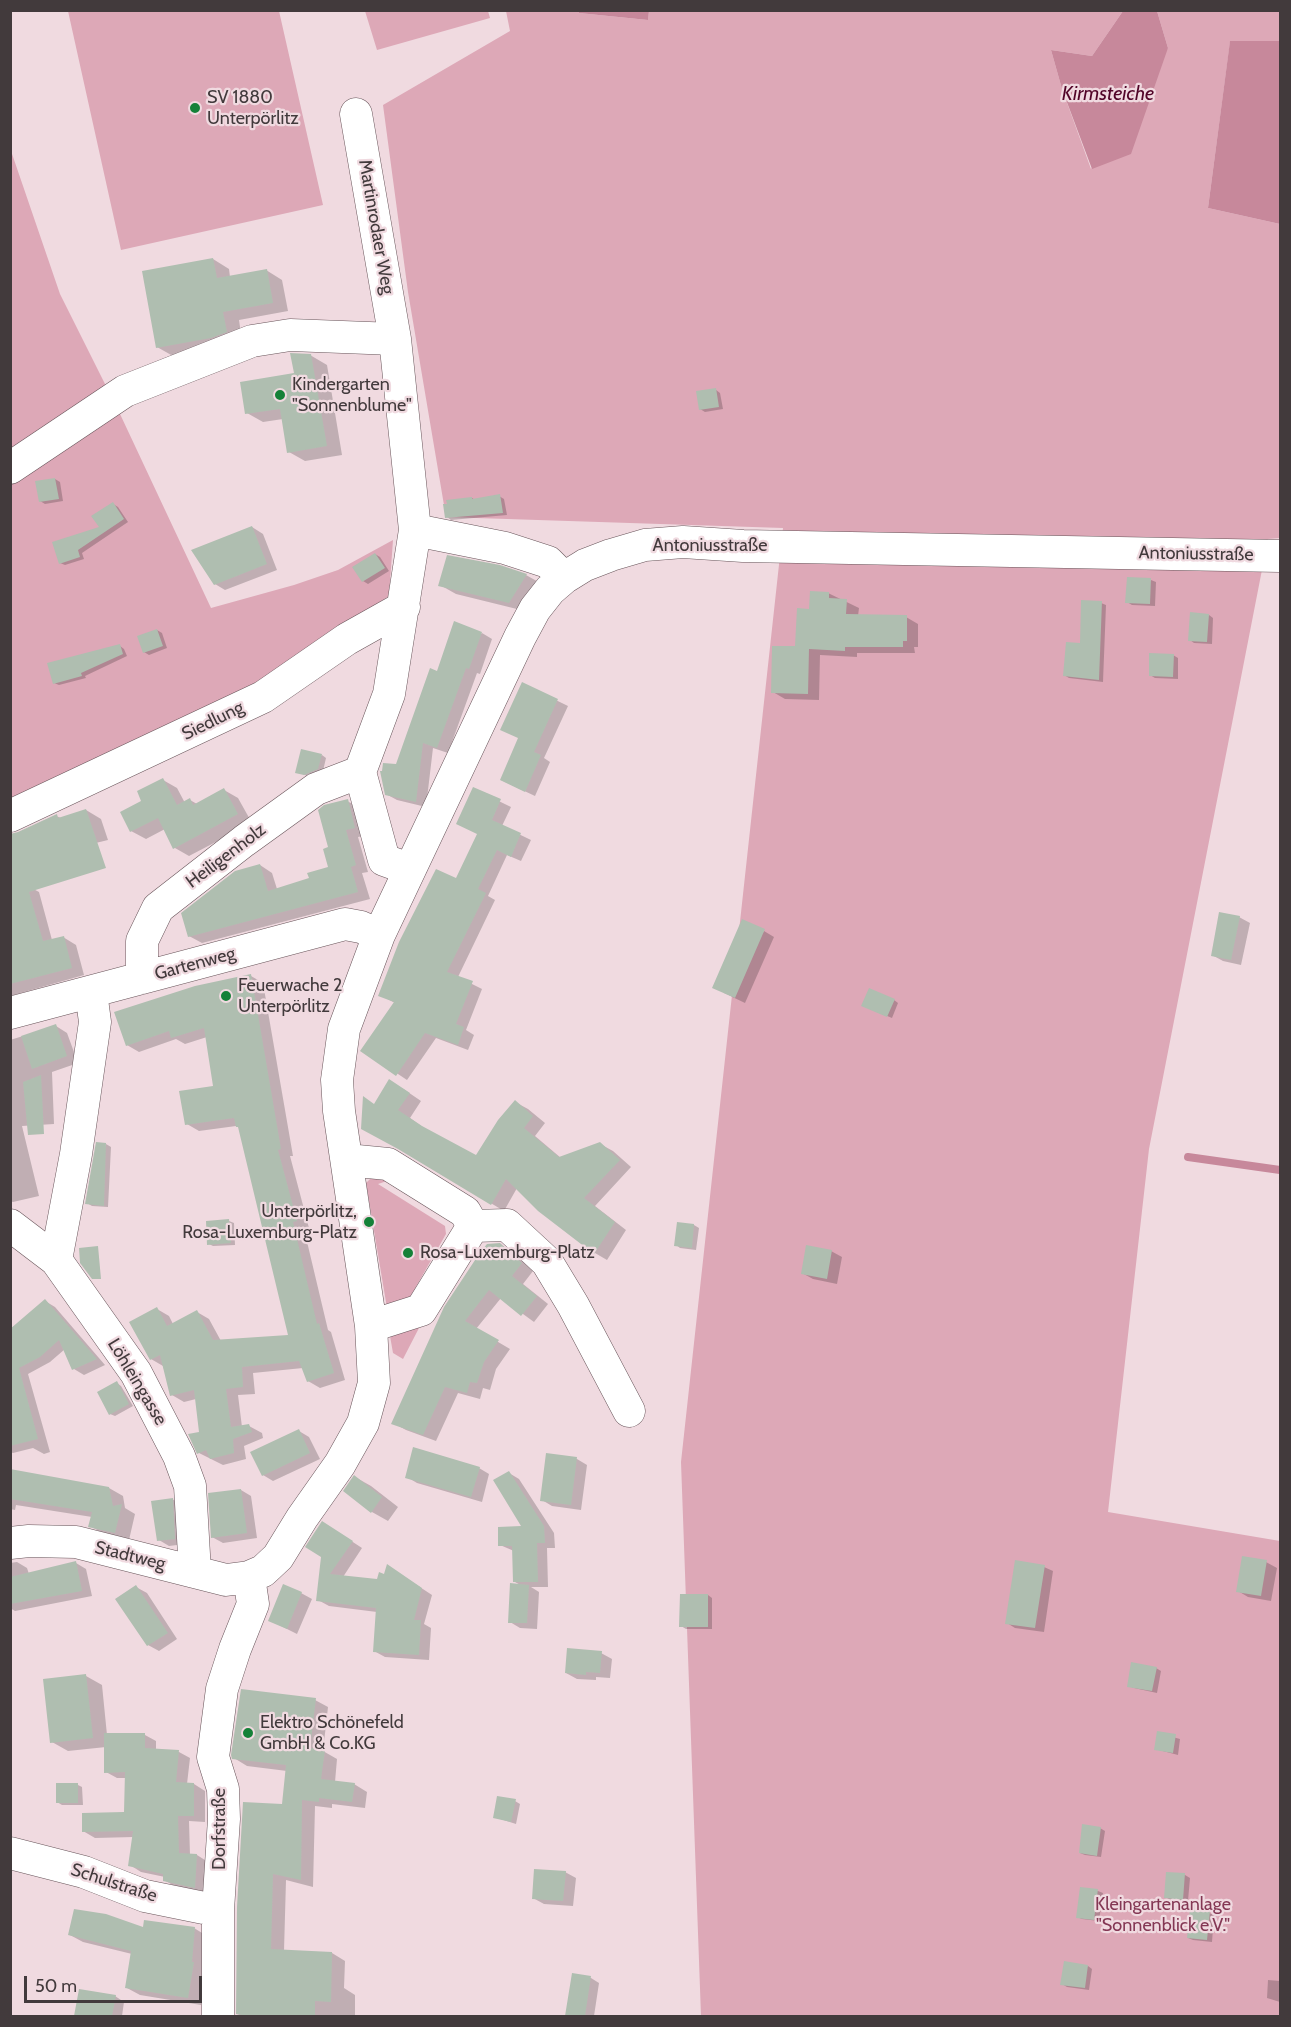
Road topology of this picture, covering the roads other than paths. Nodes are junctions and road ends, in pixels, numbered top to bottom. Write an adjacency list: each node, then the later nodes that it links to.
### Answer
1 (356, 114): 2 (street, Martinrodaer Weg)
2 (395, 339): 3 (street); 4 (street, Martinrodaer Weg)
3 (10, 468)
4 (415, 530): 6 (street); 7 (street)
5 (1274, 556): 6 (street, Antoniusstraße)
6 (564, 578): 10 (street, Antoniusstraße)
7 (404, 607): 8 (street); 9 (street, Siedlung)
8 (360, 772): 10 (street); 12 (street, Heiligenholz)
9 (10, 816)
10 (410, 869): 11 (street, Antoniusstraße)
11 (379, 935): 12 (street, Gartenweg); 15 (street)
12 (142, 978): 13 (street, Gartenweg)
13 (90, 992): 14 (street, Gartenweg); 18 (street)
14 (10, 1013)
15 (349, 1172): 17 (street); 19 (street)
16 (10, 1225): 18 (street, Löhleingasse)
17 (473, 1226): 19 (street); 20 (street)
18 (56, 1260): 22 (street, Löhleingasse)
19 (371, 1326): 23 (street)
20 (629, 1411)
21 (10, 1543): 22 (street, Stadtweg)
22 (195, 1572): 23 (street, Stadtweg)
23 (249, 1577): 25 (street, Dorfstraße)
24 (10, 1853): 25 (street, Schulstraße)
25 (218, 1910): 26 (street, Dorfstraße)
26 (218, 2016)

